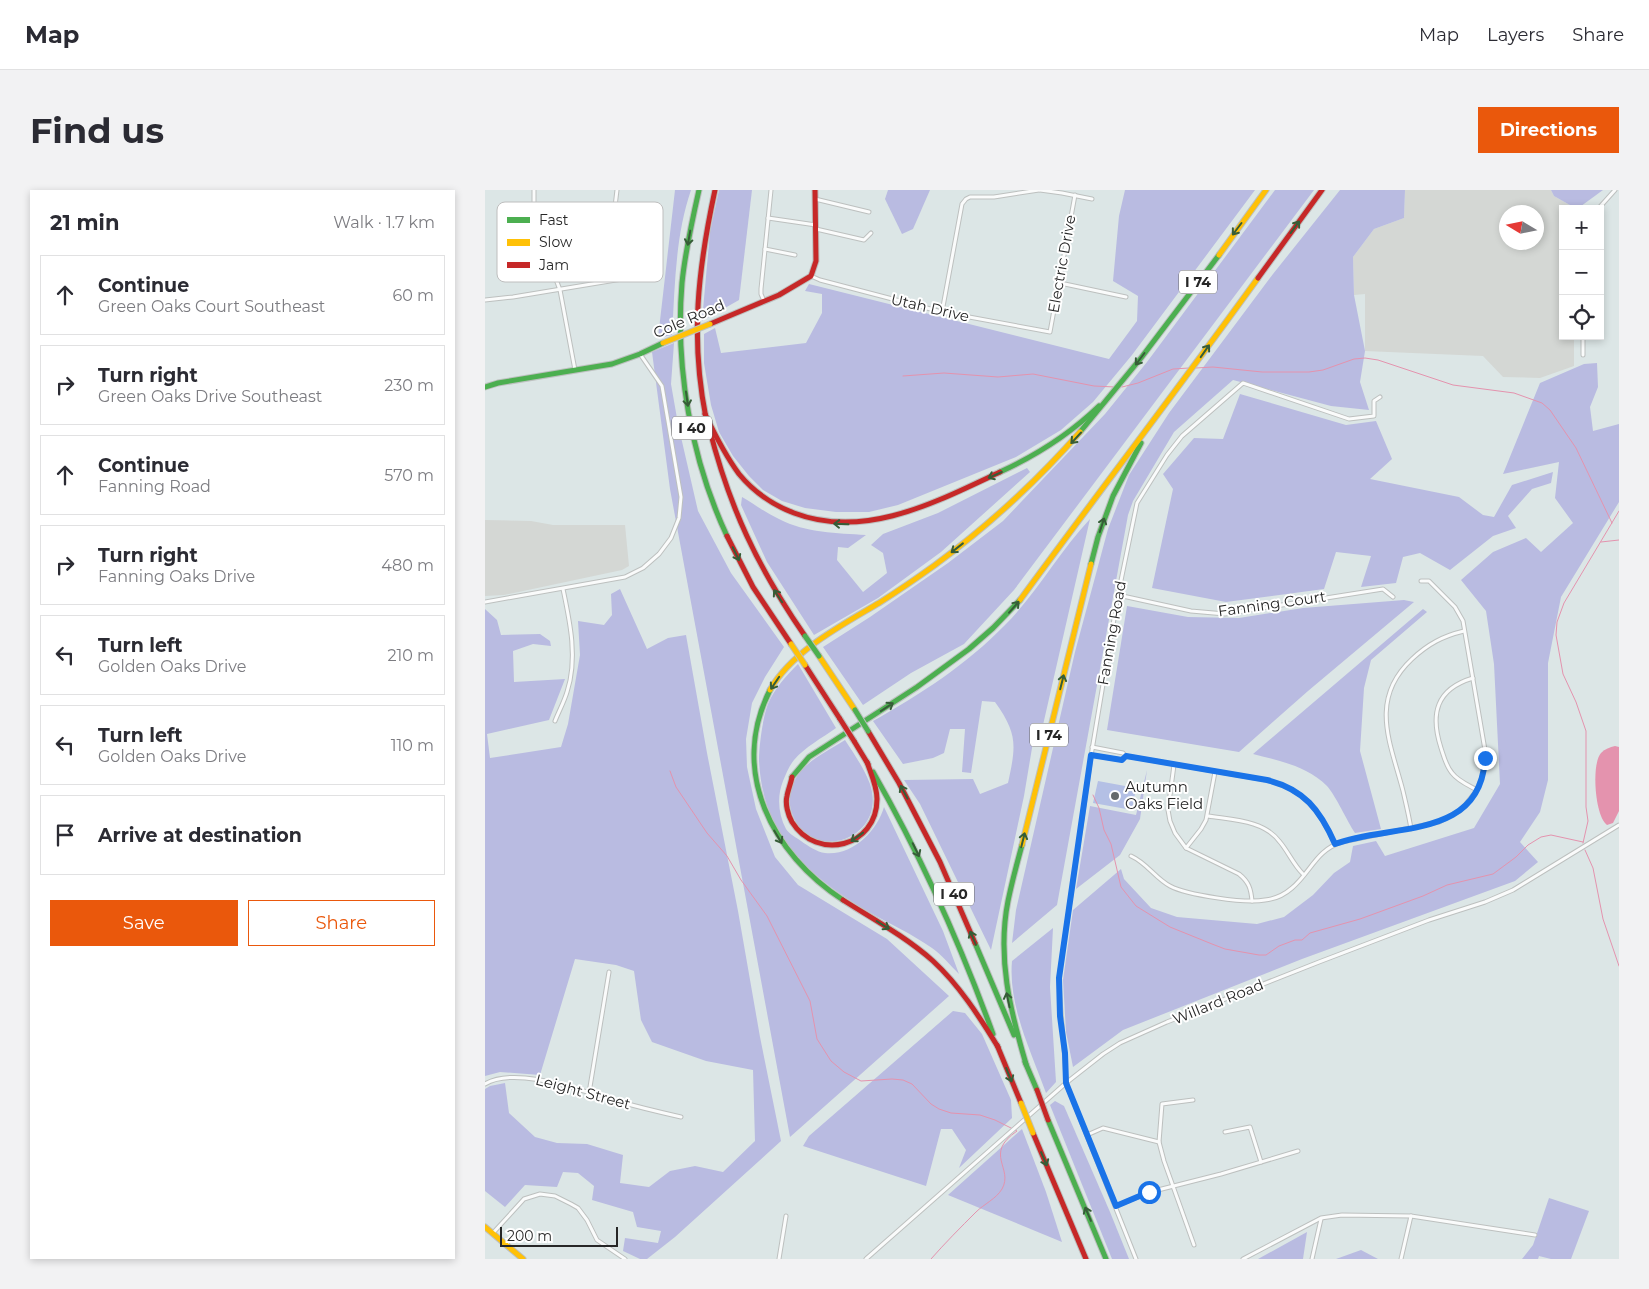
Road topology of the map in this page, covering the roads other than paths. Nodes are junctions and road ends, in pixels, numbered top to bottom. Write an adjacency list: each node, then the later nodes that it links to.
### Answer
1 (699, 190): 49 (main road, I 40, one-way to 49, bridge)
2 (715, 190): 36 (main road, I 40)
3 (771, 190): 14 (street)
4 (815, 190): 10 (main road)
5 (1040, 190): 9 (street); 27 (street)
6 (1266, 190): 33 (main road, I 74, one-way to 33)
7 (1321, 190): 37 (main road, I 74, one-way to 7)
8 (1615, 190): 12 (street)
9 (1075, 195): 11 (street); 22 (street, Electric Drive)
10 (814, 199): 13 (street); 15 (main road)
11 (1092, 199)
12 (1601, 205)
13 (869, 212)
14 (768, 218): 15 (street); 17 (street)
15 (815, 226): 16 (street); 19 (main road)
16 (871, 233)
17 (765, 249): 18 (street); 26 (street)
18 (795, 255)
19 (811, 276): 26 (main road, Cole Road); 27 (street, Utah Drive)
20 (557, 282): 23 (street)
21 (607, 282): 23 (street)
22 (1060, 284): 24 (street); 28 (street, Electric Drive)
23 (560, 290): 25 (street); 32 (street)
24 (1126, 297)
25 (485, 300)
26 (764, 301): 30 (main road, Cole Road, bridge)
27 (942, 312): 28 (street, Utah Drive)
28 (1050, 332)
29 (1583, 340): 31 (street)
30 (640, 354): 32 (main road, Cole Road); 39 (street)
31 (1583, 355)
32 (575, 370): 34 (main road, Cole Road)
33 (1129, 374): 36 (main road, one-way to 36); 62 (main road, I 74, one-way to 62)
34 (485, 387)
35 (1380, 397): 40 (street, Fanning Road)
36 (705, 414): 63 (main road, I 40, one-way to 36, bridge)
37 (1156, 419): 49 (main road, one-way to 37); 63 (main road, I 74, one-way to 37)
38 (1421, 581): 43 (street)
39 (563, 589): 42 (street); 45 (street)
40 (1118, 595): 41 (street, Fanning Court); 46 (street, Fanning Road)
41 (1393, 597)
42 (485, 602)
43 (1464, 631): 44 (street); 55 (street)
44 (1473, 678): 52 (street); 52 (street)
45 (555, 721)
46 (1092, 747): 47 (street, Fanning Road); 48 (street)
47 (1091, 755): 48 (street); 64 (street, Fanning Road)
48 (1126, 756): 50 (street)
49 (867, 762): 62 (main road, I 40, one-way to 62)
50 (1173, 765): 51 (street); 57 (street)
51 (1215, 772): 53 (street); 56 (street)
52 (1477, 790): 55 (street)
53 (1207, 816): 57 (street); 59 (street)
54 (1619, 825): 64 (street, Willard Road)
55 (1411, 829): 56 (street)
56 (1335, 844): 59 (street)
57 (1186, 848): 60 (street)
58 (1131, 856): 60 (street)
59 (1303, 874): 60 (street)
60 (1252, 901)
61 (609, 972): 66 (street)
62 (998, 1047): 87 (main road, I 40, one-way to 87, bridge)
63 (1026, 1064): 88 (main road, I 40, one-way to 63, bridge)
64 (1066, 1083): 70 (street); 86 (street, Willard Road)
65 (485, 1084): 66 (street, Leight Street)
66 (589, 1093): 68 (street, Leight Street)
67 (1193, 1100): 71 (street)
68 (681, 1117)
69 (1225, 1132): 73 (street)
70 (1087, 1135): 71 (street); 75 (street)
71 (1159, 1142): 74 (street)
72 (1298, 1151): 73 (street)
73 (1261, 1162): 74 (street)
74 (1174, 1186): 75 (street); 82 (street)
75 (1116, 1206): 89 (street)
76 (786, 1216): 85 (street)
77 (1411, 1216): 78 (street); 81 (street); 92 (street)
78 (1321, 1218): 90 (street); 91 (street)
79 (485, 1227): 80 (main road)
80 (493, 1233): 83 (main road); 84 (street)
81 (1535, 1235)
82 (1194, 1245)
83 (523, 1259)
84 (625, 1259)
85 (779, 1259)
86 (866, 1259)
87 (1086, 1259)
88 (1106, 1259)
89 (1136, 1259)
90 (1243, 1259)
91 (1312, 1259)
92 (1401, 1259)

